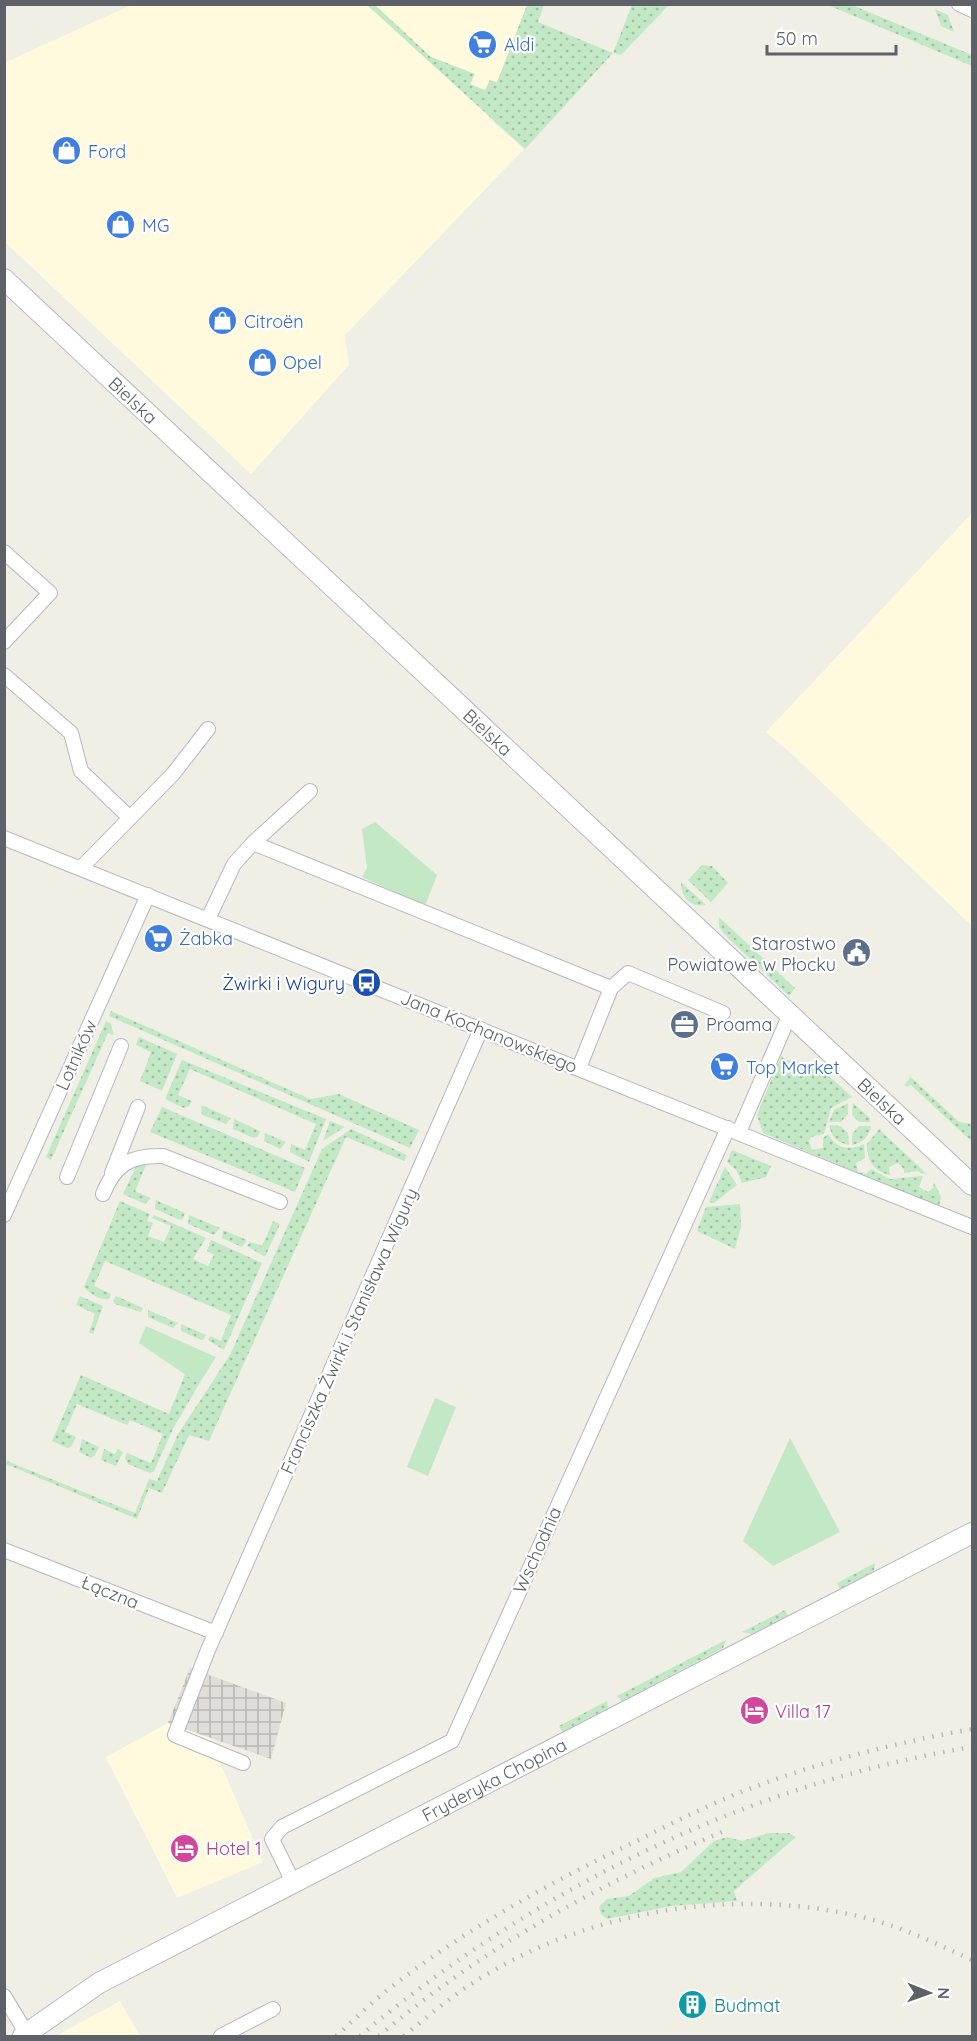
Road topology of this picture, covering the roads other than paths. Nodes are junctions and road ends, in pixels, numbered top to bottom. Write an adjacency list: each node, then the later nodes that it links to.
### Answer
1 (959, 4): 2 (street)
2 (972, 10)
3 (4, 279): 17 (main road, Bielska)
4 (4, 552): 5 (street)
5 (4, 642)
6 (4, 675): 9 (street)
7 (208, 729): 9 (street)
8 (310, 791): 11 (street)
9 (130, 818): 12 (street)
10 (4, 838): 12 (street, Jana Kochanowskiego)
11 (253, 843): 14 (street); 15 (street)
12 (81, 868): 13 (street, Jana Kochanowskiego)
13 (148, 895): 14 (street, Jana Kochanowskiego); 28 (street, Lotników)
14 (208, 919): 18 (street, Jana Kochanowskiego)
15 (611, 988): 16 (street); 20 (street)
16 (723, 1013)
17 (790, 1014): 22 (street); 25 (main road, Bielska)
18 (481, 1029): 20 (street, Jana Kochanowskiego); 34 (street, Franciszka Żwirki i Stanisława Wigury)
19 (121, 1046): 24 (street)
20 (579, 1068): 22 (street, Jana Kochanowskiego)
21 (138, 1107): 23 (street)
22 (734, 1130): 30 (street, Jana Kochanowskiego); 36 (street, Wschodnia)
23 (111, 1174): 26 (street); 27 (street)
24 (67, 1177)
25 (972, 1185)
26 (103, 1194)
27 (280, 1202)
28 (4, 1215)
29 (972, 1216): 30 (street)
30 (957, 1223): 31 (street, Jana Kochanowskiego)
31 (972, 1227)
32 (972, 1533): 36 (main road, Fryderyka Chopina)
33 (4, 1550): 34 (street, Łączna)
34 (216, 1634): 35 (street, Franciszka Żwirki i Stanisława Wigury)
35 (243, 1762)
36 (293, 1882): 39 (main road, Fryderyka Chopina)
37 (4, 1996): 39 (street)
38 (273, 2009): 40 (street)
39 (25, 2035)
40 (222, 2037)

